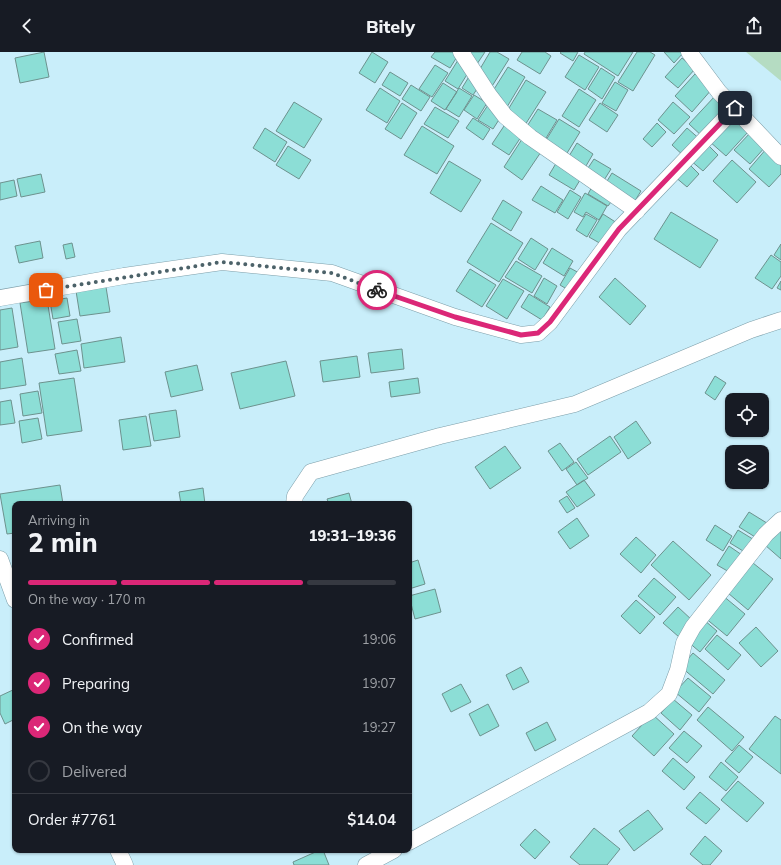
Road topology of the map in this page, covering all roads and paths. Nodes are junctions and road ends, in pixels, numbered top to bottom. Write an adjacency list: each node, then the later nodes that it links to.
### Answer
1 (461, 52): 5 (street)
2 (689, 52): 3 (street)
3 (735, 108): 4 (street); 5 (street)
4 (781, 157)
5 (637, 211): 6 (street)
6 (0, 298)
7 (781, 320): 8 (street)
8 (294, 501)
9 (781, 520): 12 (street)
10 (0, 559): 11 (street)
11 (12, 592)
12 (412, 840)
13 (119, 853): 15 (street)
14 (388, 853): 16 (street)
15 (125, 865)
16 (366, 865)

